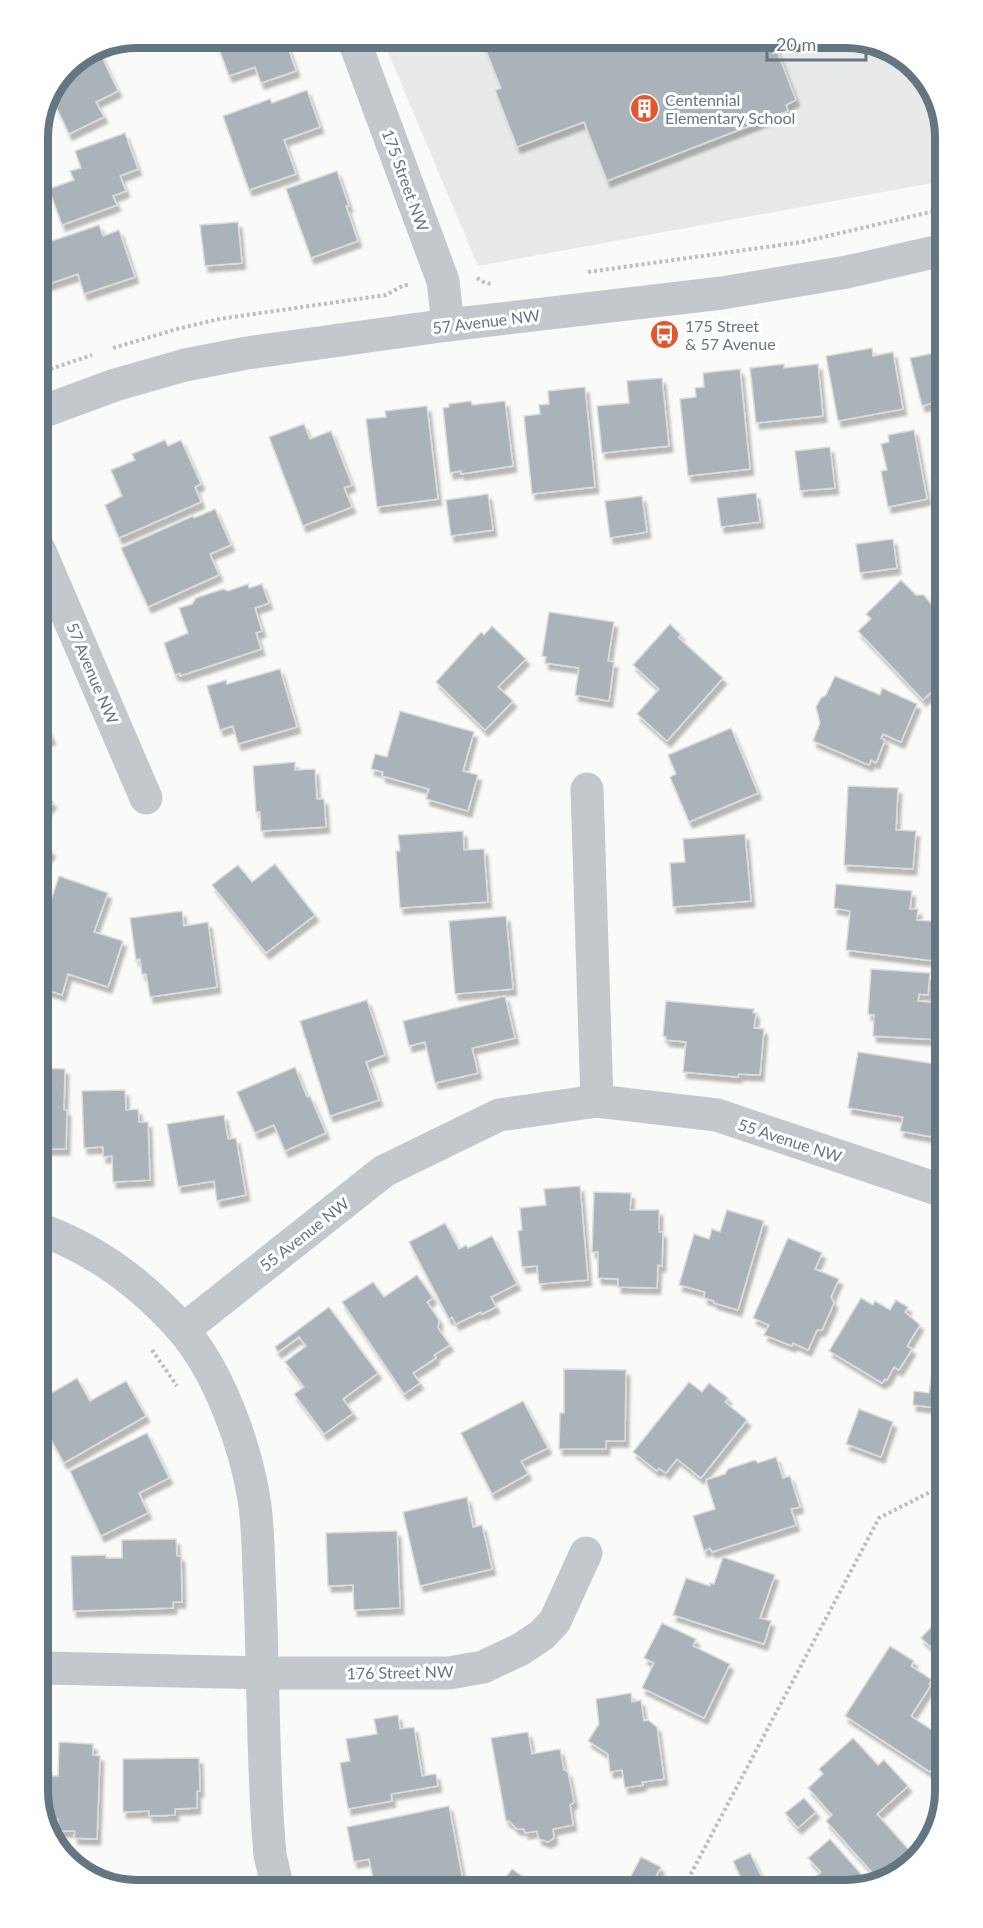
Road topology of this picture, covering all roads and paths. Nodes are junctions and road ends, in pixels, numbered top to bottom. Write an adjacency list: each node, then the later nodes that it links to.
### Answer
1 (357, 48): 7 (street, 175 Street NW)
2 (935, 211): 4 (path)
3 (935, 252): 7 (street, 57 Avenue NW)
4 (583, 273)
5 (476, 278): 6 (path)
6 (503, 283)
7 (448, 325): 8 (street, 57 Avenue NW)
8 (48, 410)
9 (48, 570): 11 (street, 57 Avenue NW)
10 (587, 789): 12 (street)
11 (146, 798)
12 (597, 1101): 13 (street, 55 Avenue NW); 15 (street, 55 Avenue NW)
13 (935, 1188)
14 (48, 1232): 15 (street)
15 (183, 1330): 21 (street)
16 (147, 1344): 17 (path)
17 (183, 1395)
18 (935, 1490): 23 (path)
19 (586, 1553): 21 (street, 176 Street NW)
20 (48, 1668): 21 (street, 176 Street NW)
21 (264, 1673): 22 (street)
22 (276, 1880)
23 (688, 1880)

